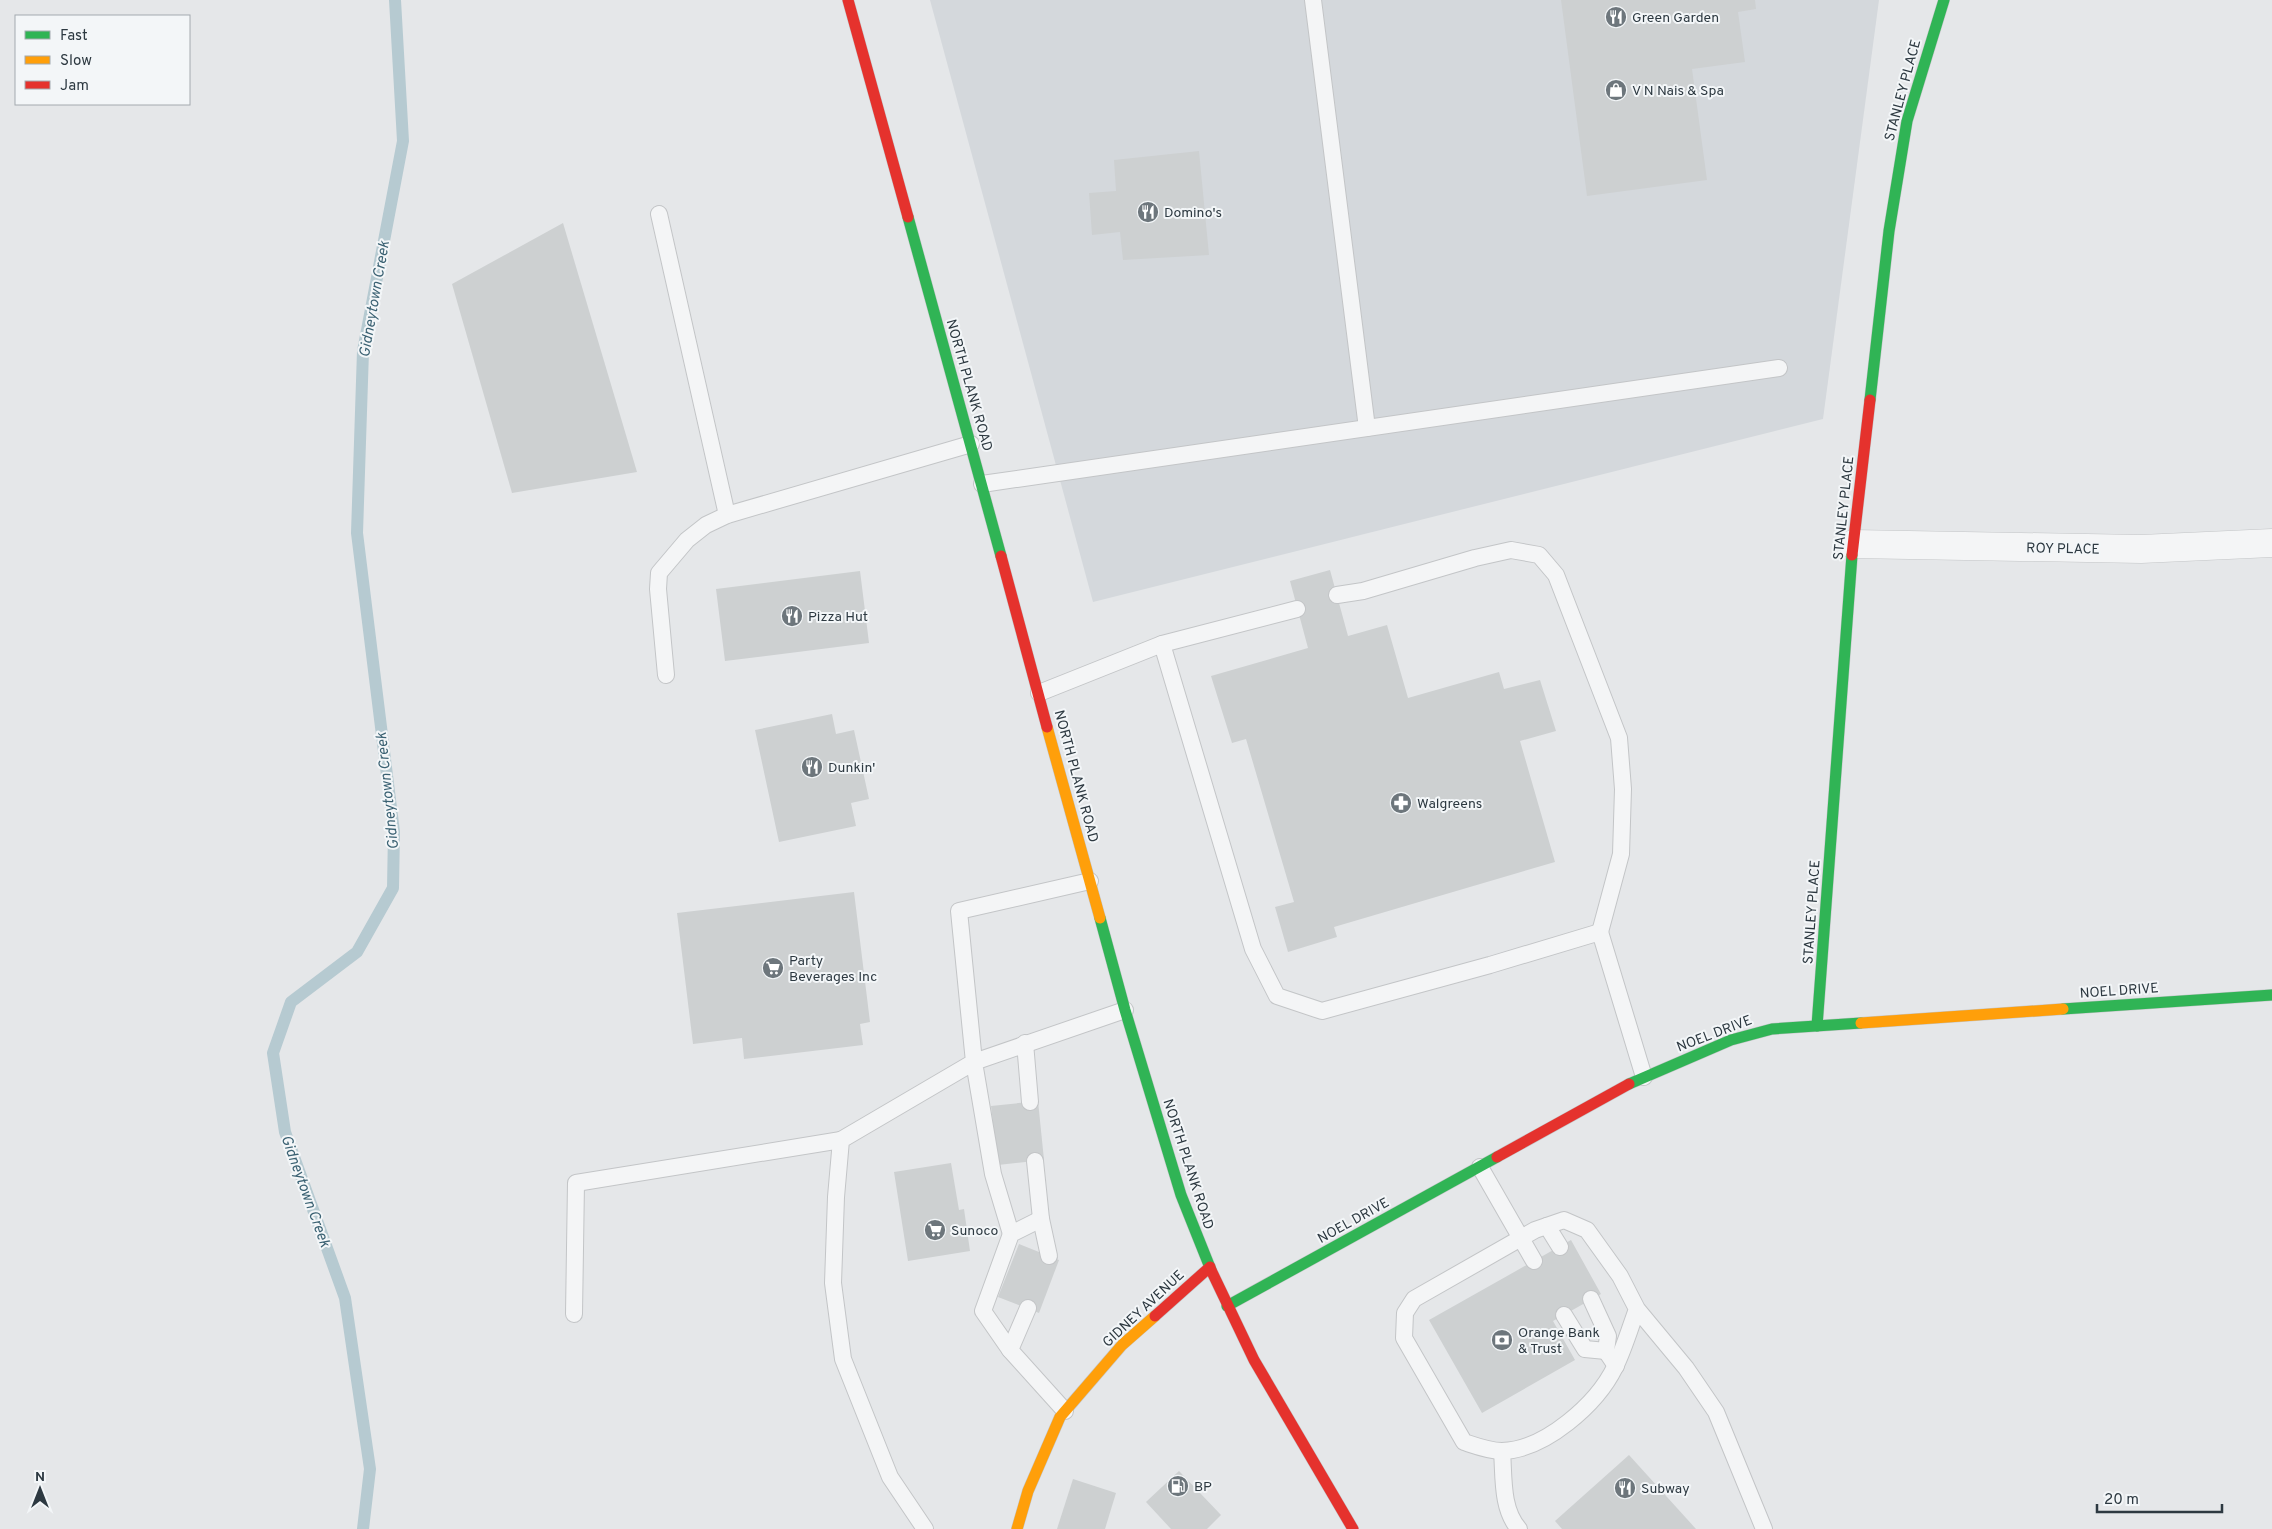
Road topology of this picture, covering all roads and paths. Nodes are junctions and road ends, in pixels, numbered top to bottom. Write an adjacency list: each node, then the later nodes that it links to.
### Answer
1 (848, 0): 7 (street, NORTH PLANK ROAD)
2 (1313, 0): 6 (lane)
3 (1944, 0): 11 (street, STANLEY PLACE)
4 (659, 214): 9 (lane)
5 (1779, 368): 6 (lane)
6 (1367, 428): 8 (lane)
7 (971, 444): 8 (street, NORTH PLANK ROAD); 9 (lane)
8 (982, 484): 16 (street, NORTH PLANK ROAD)
9 (727, 515): 15 (lane)
10 (2272, 543): 11 (street, ROY PLACE)
11 (1853, 544): 21 (street, STANLEY PLACE)
12 (1337, 595): 18 (lane)
13 (1297, 609): 14 (lane)
14 (1162, 644): 16 (lane); 18 (lane)
15 (666, 675)
16 (1039, 693): 17 (street, NORTH PLANK ROAD)
17 (1090, 881): 20 (street, NORTH PLANK ROAD); 23 (lane)
18 (1600, 932): 24 (lane)
19 (2272, 995): 21 (street, NOEL DRIVE)
20 (1125, 1010): 22 (lane); 36 (street, NORTH PLANK ROAD)
21 (1817, 1026): 24 (street, NOEL DRIVE)
22 (1025, 1043): 23 (lane); 25 (lane)
23 (974, 1062): 26 (lane); 31 (lane)
24 (1644, 1077): 28 (street, NOEL DRIVE)
25 (1030, 1102)
26 (842, 1140): 41 (lane); 48 (lane)
27 (1035, 1161): 29 (lane)
28 (1480, 1167): 32 (lane); 38 (street, NOEL DRIVE)
29 (1041, 1219): 31 (lane); 34 (lane)
30 (1547, 1226): 32 (lane); 33 (lane); 40 (lane)
31 (1011, 1234): 43 (lane)
32 (1521, 1238): 35 (lane); 47 (lane)
33 (1560, 1247)
34 (1049, 1256)
35 (1534, 1261)
36 (1210, 1268): 38 (street, NORTH PLANK ROAD); 46 (street, GIDNEY AVENUE)
37 (1591, 1299): 44 (lane)
38 (1227, 1306): 50 (street, NORTH PLANK ROAD)
39 (1028, 1308): 43 (lane)
40 (1638, 1309): 45 (lane); 52 (lane)
41 (574, 1314)
42 (1564, 1315): 44 (lane)
43 (1010, 1350): 46 (lane)
44 (1606, 1352): 45 (lane)
45 (1616, 1366): 47 (lane)
46 (1065, 1411): 49 (street, GIDNEY AVENUE)
47 (1502, 1451): 51 (lane)
48 (925, 1529)
49 (1017, 1529)
50 (1353, 1529)
51 (1518, 1529)
52 (1764, 1529)

